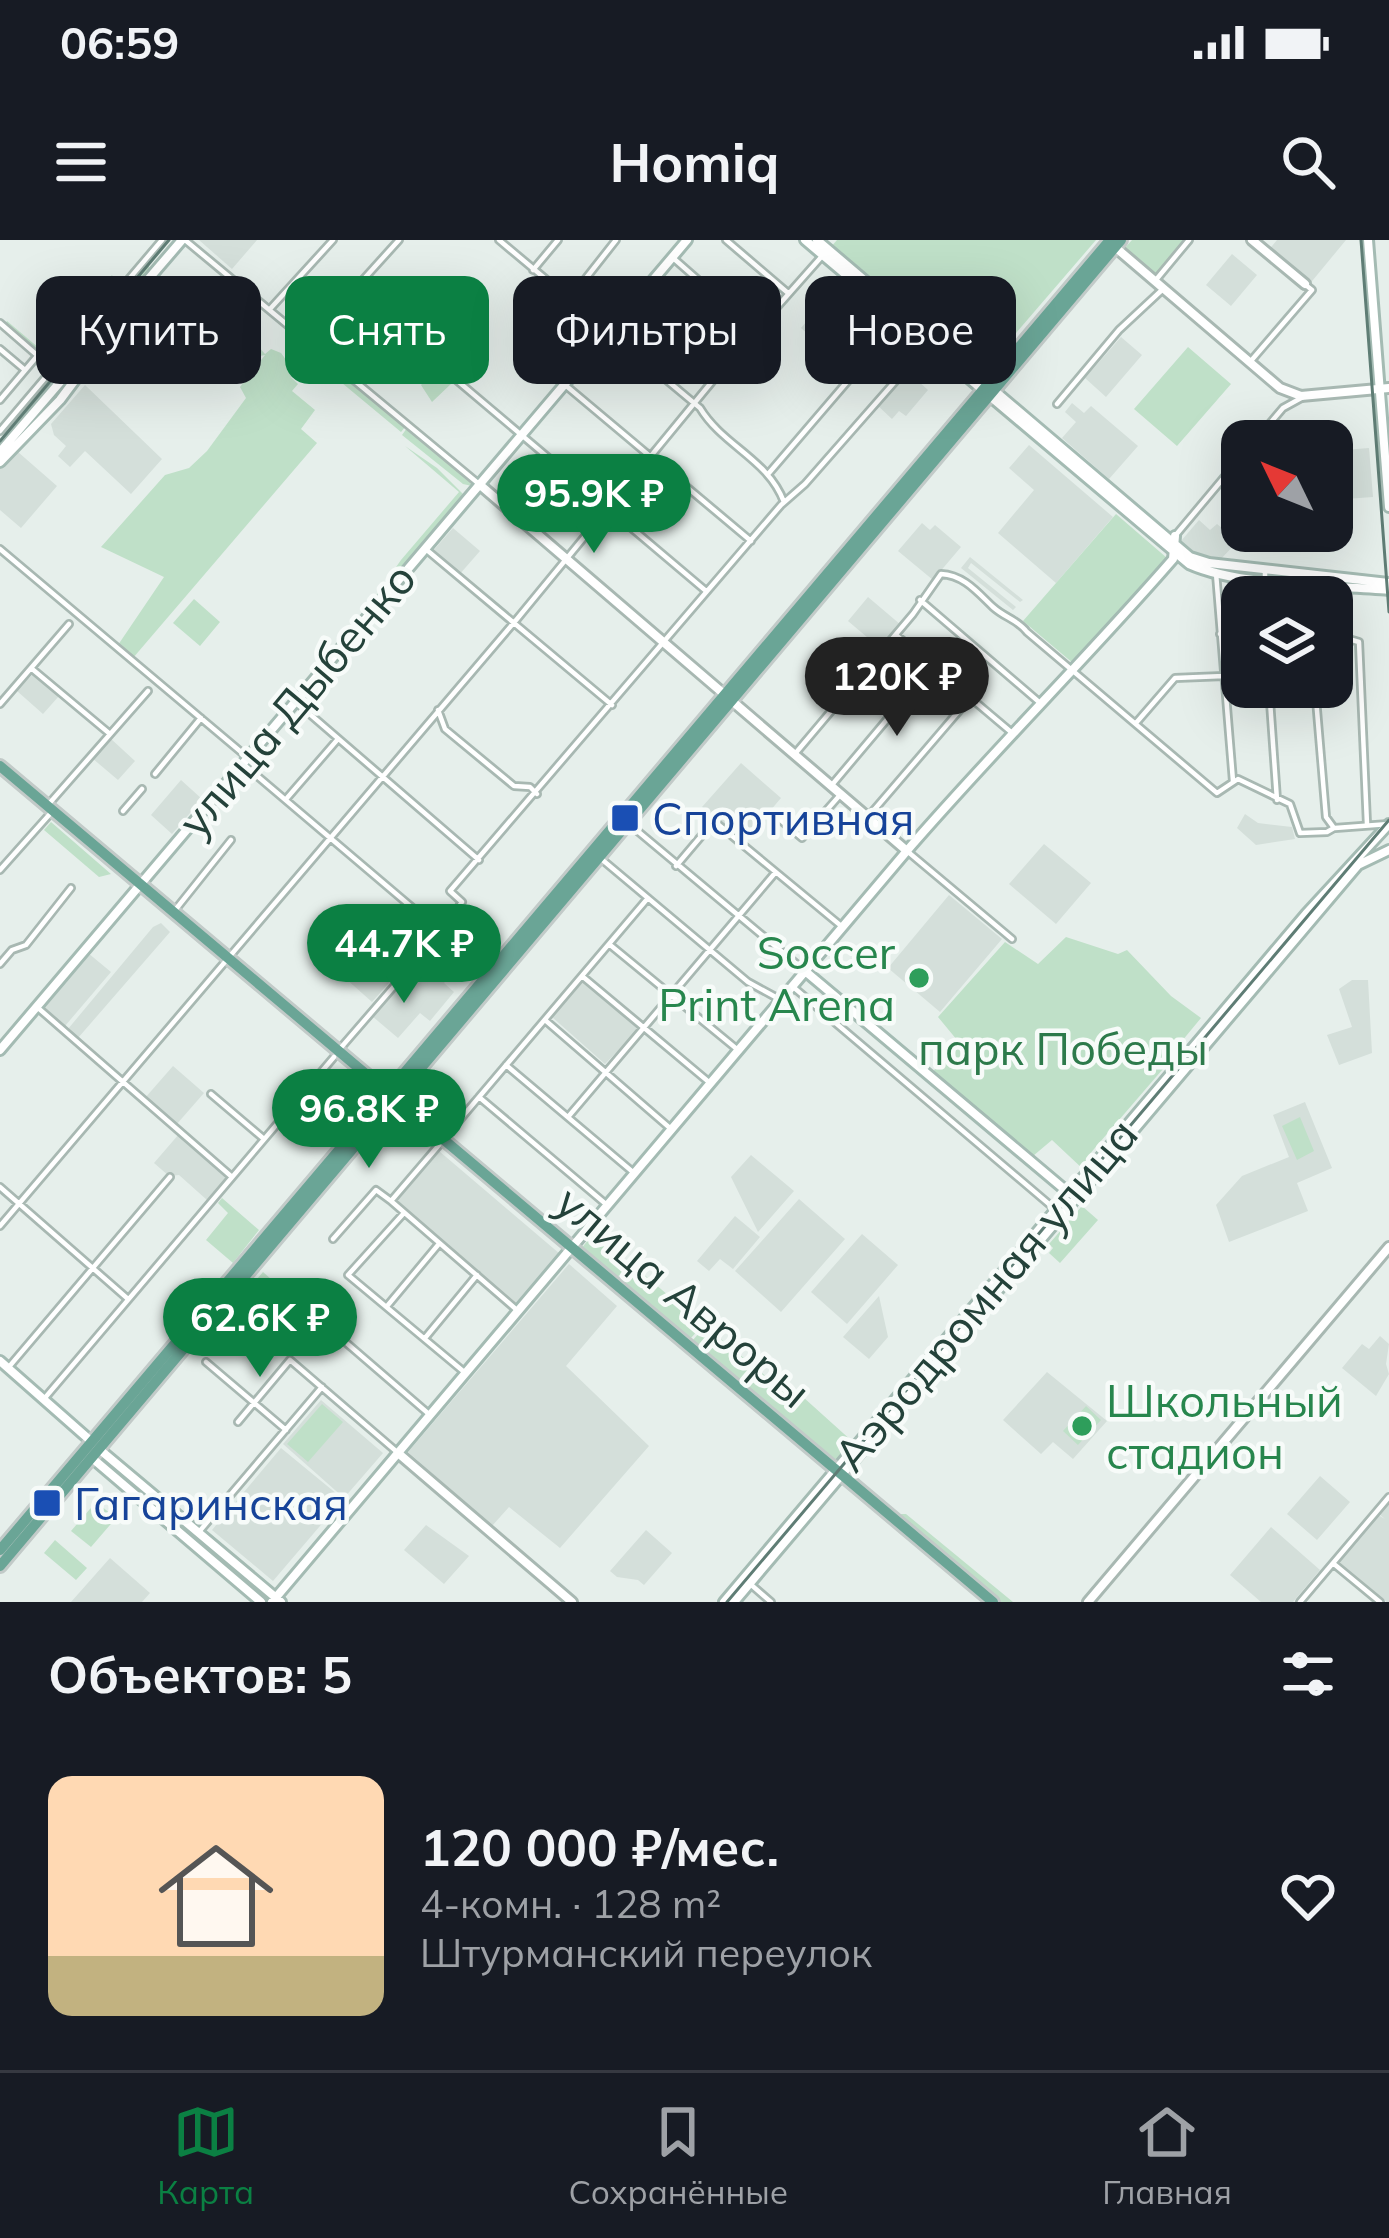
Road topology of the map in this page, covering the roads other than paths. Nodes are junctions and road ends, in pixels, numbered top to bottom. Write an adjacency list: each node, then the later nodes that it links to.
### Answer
1 (162, 240): 19 (street)
2 (183, 240): 20 (main road); 31 (street)
3 (333, 240): 31 (street)
4 (399, 240): 21 (street)
5 (500, 240): 18 (street)
6 (558, 240): 18 (street)
7 (616, 240): 23 (street)
8 (687, 240): 17 (main road, улица Дыбенко)
9 (725, 240): 29 (street)
10 (805, 240): 16 (main road)
11 (817, 240): 16 (main road)
12 (1190, 240): 28 (street)
13 (1252, 240): 27 (main road)
14 (1368, 240): 52 (main road)
15 (1115, 242): 28 (main road); 53 (main road)
16 (825, 252): 26 (main road); 29 (street)
17 (673, 257): 24 (main road, улица Дыбенко); 25 (street)
18 (533, 270): 22 (street)
19 (132, 276)
20 (152, 276)
21 (366, 276)
22 (540, 276)
23 (588, 276)
24 (656, 276)
25 (694, 276)
26 (853, 276)
27 (1305, 284): 37 (street)
28 (1159, 285): 37 (main road); 58 (street)
29 (788, 293): 30 (street)
30 (781, 301)
31 (270, 310): 32 (street)
32 (285, 322)
33 (0, 323): 35 (street)
34 (0, 349): 38 (street)
35 (36, 354)
36 (36, 358): 38 (street)
37 (1250, 362): 51 (main road)
38 (26, 370): 55 (street)
39 (40, 384): 63 (street)
40 (57, 384): 56 (main road)
41 (73, 384): 60 (main road)
42 (360, 384): 69 (street)
43 (463, 384): 64 (street)
44 (669, 384): 57 (street)
45 (711, 384): 57 (street)
46 (845, 384): 68 (street)
47 (892, 384): 71 (street)
48 (980, 384): 53 (main road)
49 (981, 384): 53 (main road)
50 (564, 385): 64 (main road, улица Дыбенко); 66 (street)
51 (1280, 388): 54 (main road); 61 (street)
52 (1384, 388): 54 (main road); 72 (main road)
53 (988, 390): 76 (main road); 97 (main road)
54 (1306, 396): 61 (street)
55 (1, 397): 59 (street)
56 (45, 399): 60 (main road); 65 (main road)
57 (694, 404): 66 (street); 68 (street)
58 (1058, 404)
59 (8, 406)
60 (53, 408): 67 (main road)
61 (1276, 415): 62 (street)
62 (1272, 420)
63 (0, 431)
64 (522, 433): 69 (main road, улица Дыбенко); 73 (street)
65 (0, 452)
66 (649, 458): 73 (street); 74 (street)
67 (0, 462)
68 (769, 473): 71 (street)
69 (479, 484): 75 (main road, улица Дыбенко); 78 (main road)
70 (1221, 484): 76 (street)
71 (784, 502): 74 (street)
72 (1389, 506)
73 (610, 508): 78 (street); 82 (street)
74 (752, 541): 82 (street)
75 (424, 548): 84 (street); 100 (main road, улица Дыбенко)
76 (1174, 548): 79 (main road); 80 (main road); 93 (main road)
77 (0, 549): 106 (street)
78 (565, 560): 84 (street); 89 (main road)
79 (1216, 573): 80 (main road); 87 (street)
80 (1265, 575): 81 (main road)
81 (1388, 583)
82 (708, 592): 89 (street)
83 (920, 600): 86 (street); 93 (street); 98 (street)
84 (511, 622): 101 (street); 105 (street)
85 (69, 624): 92 (street)
86 (896, 634): 91 (street); 111 (street)
87 (1220, 634): 90 (street)
88 (1353, 640): 128 (street)
89 (662, 644): 97 (main road); 101 (street)
90 (1221, 644)
91 (932, 666): 96 (street); 117 (street)
92 (31, 668): 99 (street); 109 (street)
93 (1074, 672): 98 (main road); 107 (street)
94 (1221, 676): 107 (street)
95 (148, 691): 109 (street)
96 (970, 698): 108 (street); 126 (street)
97 (727, 699): 111 (main road); 127 (main road); 135 (main road)
98 (1041, 703): 108 (main road)
99 (0, 704)
100 (298, 704): 110 (street); 112 (main road, улица Дыбенко)
101 (612, 705): 119 (street)
102 (1227, 708): 116 (street)
103 (1270, 708): 122 (street)
104 (1317, 708): 130 (street)
105 (438, 710): 115 (street); 119 (street)
106 (201, 718): 112 (street); 114 (street)
107 (1136, 723): 116 (street)
108 (1010, 732): 133 (main road)
109 (110, 734): 123 (street)
110 (338, 739): 115 (street); 121 (street)
111 (794, 755): 117 (main road)
112 (245, 760): 121 (street); 140 (main road, улица Дыбенко)
113 (0, 769): 123 (main road, улица Авроры)
114 (154, 774)
115 (383, 777): 131 (street); 136 (street)
116 (1233, 781): 122 (street)
117 (831, 786): 120 (main road)
118 (142, 789): 124 (street)
119 (537, 794): 136 (street)
120 (841, 794): 125 (street); 126 (main road)
121 (286, 799): 131 (street)
122 (1277, 800): 130 (street)
123 (48, 810): 138 (street); 140 (main road, улица Авроры)
124 (123, 811)
125 (777, 817)
126 (868, 817): 133 (main road)
127 (628, 823): 135 (main road); 137 (street)
128 (1367, 824): 129 (street); 130 (street)
129 (1389, 824): 179 (main road, Аэродромная улица)
130 (1334, 828)
131 (330, 838): 146 (street); 150 (street)
132 (231, 840): 143 (street)
133 (907, 850): 145 (main road); 147 (street)
134 (1389, 850): 209 (main road, Аэродромная улица)
135 (595, 854): 142 (street); 152 (main road); 170 (main road)
136 (479, 860): 146 (street)
137 (676, 866): 139 (street); 144 (street)
138 (0, 870)
139 (775, 873): 144 (street); 145 (street)
140 (138, 887): 143 (main road, улица Авроры); 150 (main road, улица Авроры); 158 (main road, улица Дыбенко)
141 (71, 888): 151 (street)
142 (649, 898): 148 (street); 149 (street)
143 (172, 914): 150 (main road, улица Авроры)
144 (741, 916): 149 (street); 153 (street)
145 (842, 927): 153 (main road)
146 (441, 932): 152 (street); 163 (street)
147 (1012, 939)
148 (609, 944): 154 (street); 156 (street)
149 (710, 950): 156 (street); 157 (street)
150 (224, 960): 163 (main road, улица Авроры); 166 (street)
151 (0, 964)
152 (494, 966): 170 (main road)
153 (805, 971): 155 (main road); 179 (main road)
154 (582, 976): 159 (street); 160 (street)
155 (792, 986): 157 (main road); 183 (street)
156 (674, 994): 160 (street); 162 (street)
157 (781, 1000): 162 (main road)
158 (37, 1006): 161 (main road, улица Дыбенко); 166 (street)
159 (545, 1019): 164 (street); 165 (street)
160 (645, 1029): 165 (street); 167 (street)
161 (0, 1050)
162 (738, 1050): 167 (main road)
163 (333, 1057): 170 (main road, улица Авроры); 173 (street)
164 (506, 1065): 169 (street); 171 (street)
165 (606, 1072): 171 (street); 172 (street)
166 (121, 1081): 176 (street); 181 (street)
167 (710, 1083): 172 (main road)
168 (211, 1094): 173 (street)
169 (479, 1097): 174 (street); 182 (street)
170 (388, 1099): 174 (main road, улица Авроры); 207 (main road)
171 (568, 1118): 175 (street)
172 (671, 1129): 175 (main road)
173 (264, 1139): 176 (street)
174 (441, 1142): 180 (street); 189 (main road, улица Авроры)
175 (634, 1173): 182 (main road)
176 (232, 1177): 192 (street)
177 (170, 1178): 190 (street)
178 (0, 1187): 181 (street)
179 (1070, 1194): 183 (main road, Аэродромная улица)
180 (391, 1202): 184 (street); 186 (street)
181 (20, 1204): 185 (street); 190 (street)
182 (607, 1205): 189 (main road)
183 (1056, 1210): 209 (main road, Аэродромная улица)
184 (404, 1213): 187 (street); 193 (street)
185 (0, 1226)
186 (334, 1238)
187 (440, 1244): 191 (street); 193 (street)
188 (1389, 1247): 226 (main road)
189 (570, 1249): 194 (main road); 209 (main road, улица Авроры)
190 (93, 1268): 192 (street); 199 (street)
191 (477, 1275): 194 (street); 196 (street)
192 (128, 1299): 202 (street)
193 (388, 1305): 196 (street)
194 (518, 1311): 200 (main road)
195 (314, 1315): 204 (street)
196 (424, 1338): 200 (street)
197 (0, 1361): 199 (main road)
198 (206, 1362): 203 (street)
199 (8, 1369): 202 (main road)
200 (465, 1373): 204 (main road)
201 (322, 1388): 203 (street); 206 (street); 208 (street)
202 (44, 1399): 207 (main road)
203 (255, 1402): 205 (street); 206 (street)
204 (430, 1414): 208 (main road)
205 (238, 1422)
206 (286, 1430): 211 (street)
207 (94, 1450): 211 (main road); 212 (main road); 213 (main road); 215 (main road)
208 (398, 1453): 217 (main road); 220 (main road)
209 (836, 1476): 216 (main road, Аэродромная улица); 224 (main road, улица Авроры); 225 (main road, улица Авроры)
210 (1389, 1496): 214 (street)
211 (194, 1530): 212 (main road); 217 (main road)
212 (183, 1536): 219 (main road)
213 (0, 1550)
214 (1333, 1563): 218 (street); 227 (street)
215 (0, 1566)
216 (747, 1581): 221 (main road, Аэродромная улица); 222 (main road, Аэродромная улица); 223 (street)
217 (276, 1600)
218 (1302, 1601)
219 (261, 1602)
220 (572, 1602)
221 (724, 1602)
222 (734, 1602)
223 (771, 1602)
224 (982, 1602)
225 (993, 1602)
226 (1088, 1602)
227 (1380, 1602)

